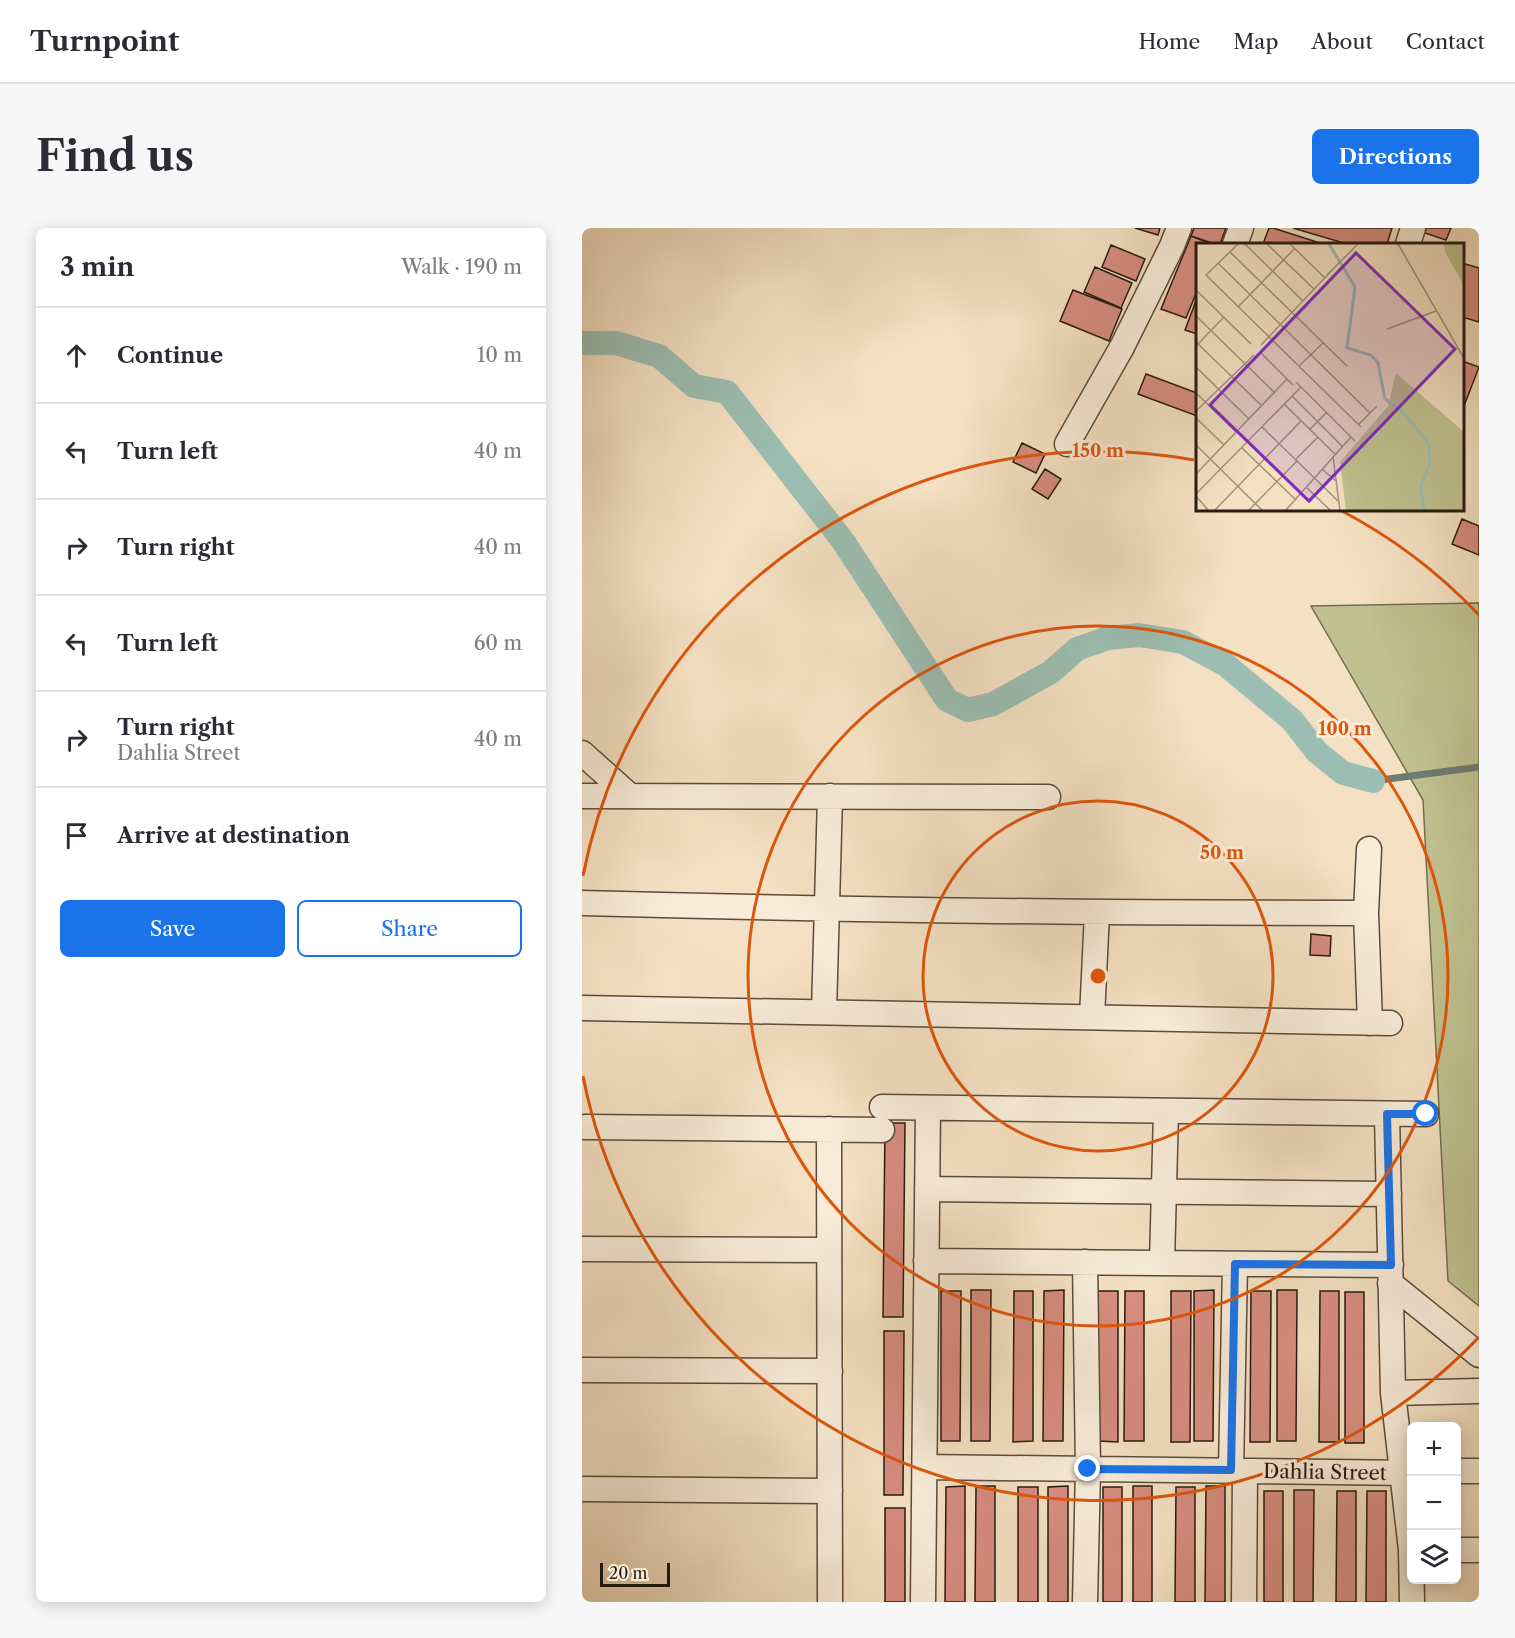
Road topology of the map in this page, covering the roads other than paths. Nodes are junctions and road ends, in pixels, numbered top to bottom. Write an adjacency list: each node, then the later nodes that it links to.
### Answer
1 (1179, 228): 6 (street)
2 (1241, 228): 4 (street)
3 (1413, 228): 5 (street)
4 (1235, 243)
5 (1408, 243)
6 (1067, 444)
7 (582, 753): 9 (street)
8 (582, 796): 9 (street)
9 (630, 796): 10 (street)
10 (830, 796): 11 (street); 14 (street)
11 (1048, 797)
12 (1369, 849): 16 (street)
13 (582, 903): 14 (street)
14 (827, 909): 15 (street); 18 (street)
15 (1097, 913): 16 (street); 19 (street)
16 (1366, 913): 19 (street)
17 (582, 1008): 18 (street)
18 (824, 1012): 19 (street)
19 (1092, 1017)
20 (928, 1108): 21 (street); 25 (street); 26 (street)
21 (1166, 1111): 22 (street); 27 (street)
22 (1387, 1114): 23 (street); 28 (street)
23 (1426, 1114)
24 (583, 1128): 25 (street)
25 (829, 1129): 30 (street)
26 (927, 1189): 27 (street); 31 (street)
27 (1164, 1191): 28 (street); 33 (street)
28 (1389, 1194): 35 (street)
29 (582, 1249): 30 (street)
30 (829, 1250): 38 (street)
31 (926, 1261): 32 (street); 41 (street)
32 (1085, 1262): 33 (street); 42 (street)
33 (1162, 1263): 34 (street)
34 (1235, 1264): 35 (street); 43 (street)
35 (1391, 1274): 36 (street); 40 (street)
36 (1479, 1355)
37 (582, 1370): 38 (street)
38 (830, 1371): 48 (street)
39 (1479, 1391): 40 (street)
40 (1394, 1393): 46 (street)
41 (924, 1467): 42 (street, Dahlia Street); 54 (street)
42 (1088, 1469): 43 (street, Dahlia Street); 55 (street)
43 (1238, 1470): 46 (street, Dahlia Street); 56 (street)
44 (1461, 1471): 45 (street)
45 (1479, 1471)
46 (1406, 1473): 49 (street)
47 (582, 1489): 48 (street)
48 (830, 1491): 53 (street)
49 (1410, 1530)
50 (1461, 1550): 51 (street)
51 (1479, 1550)
52 (1412, 1584): 57 (street)
53 (830, 1602)
54 (923, 1602)
55 (1085, 1602)
56 (1244, 1602)
57 (1412, 1602)

